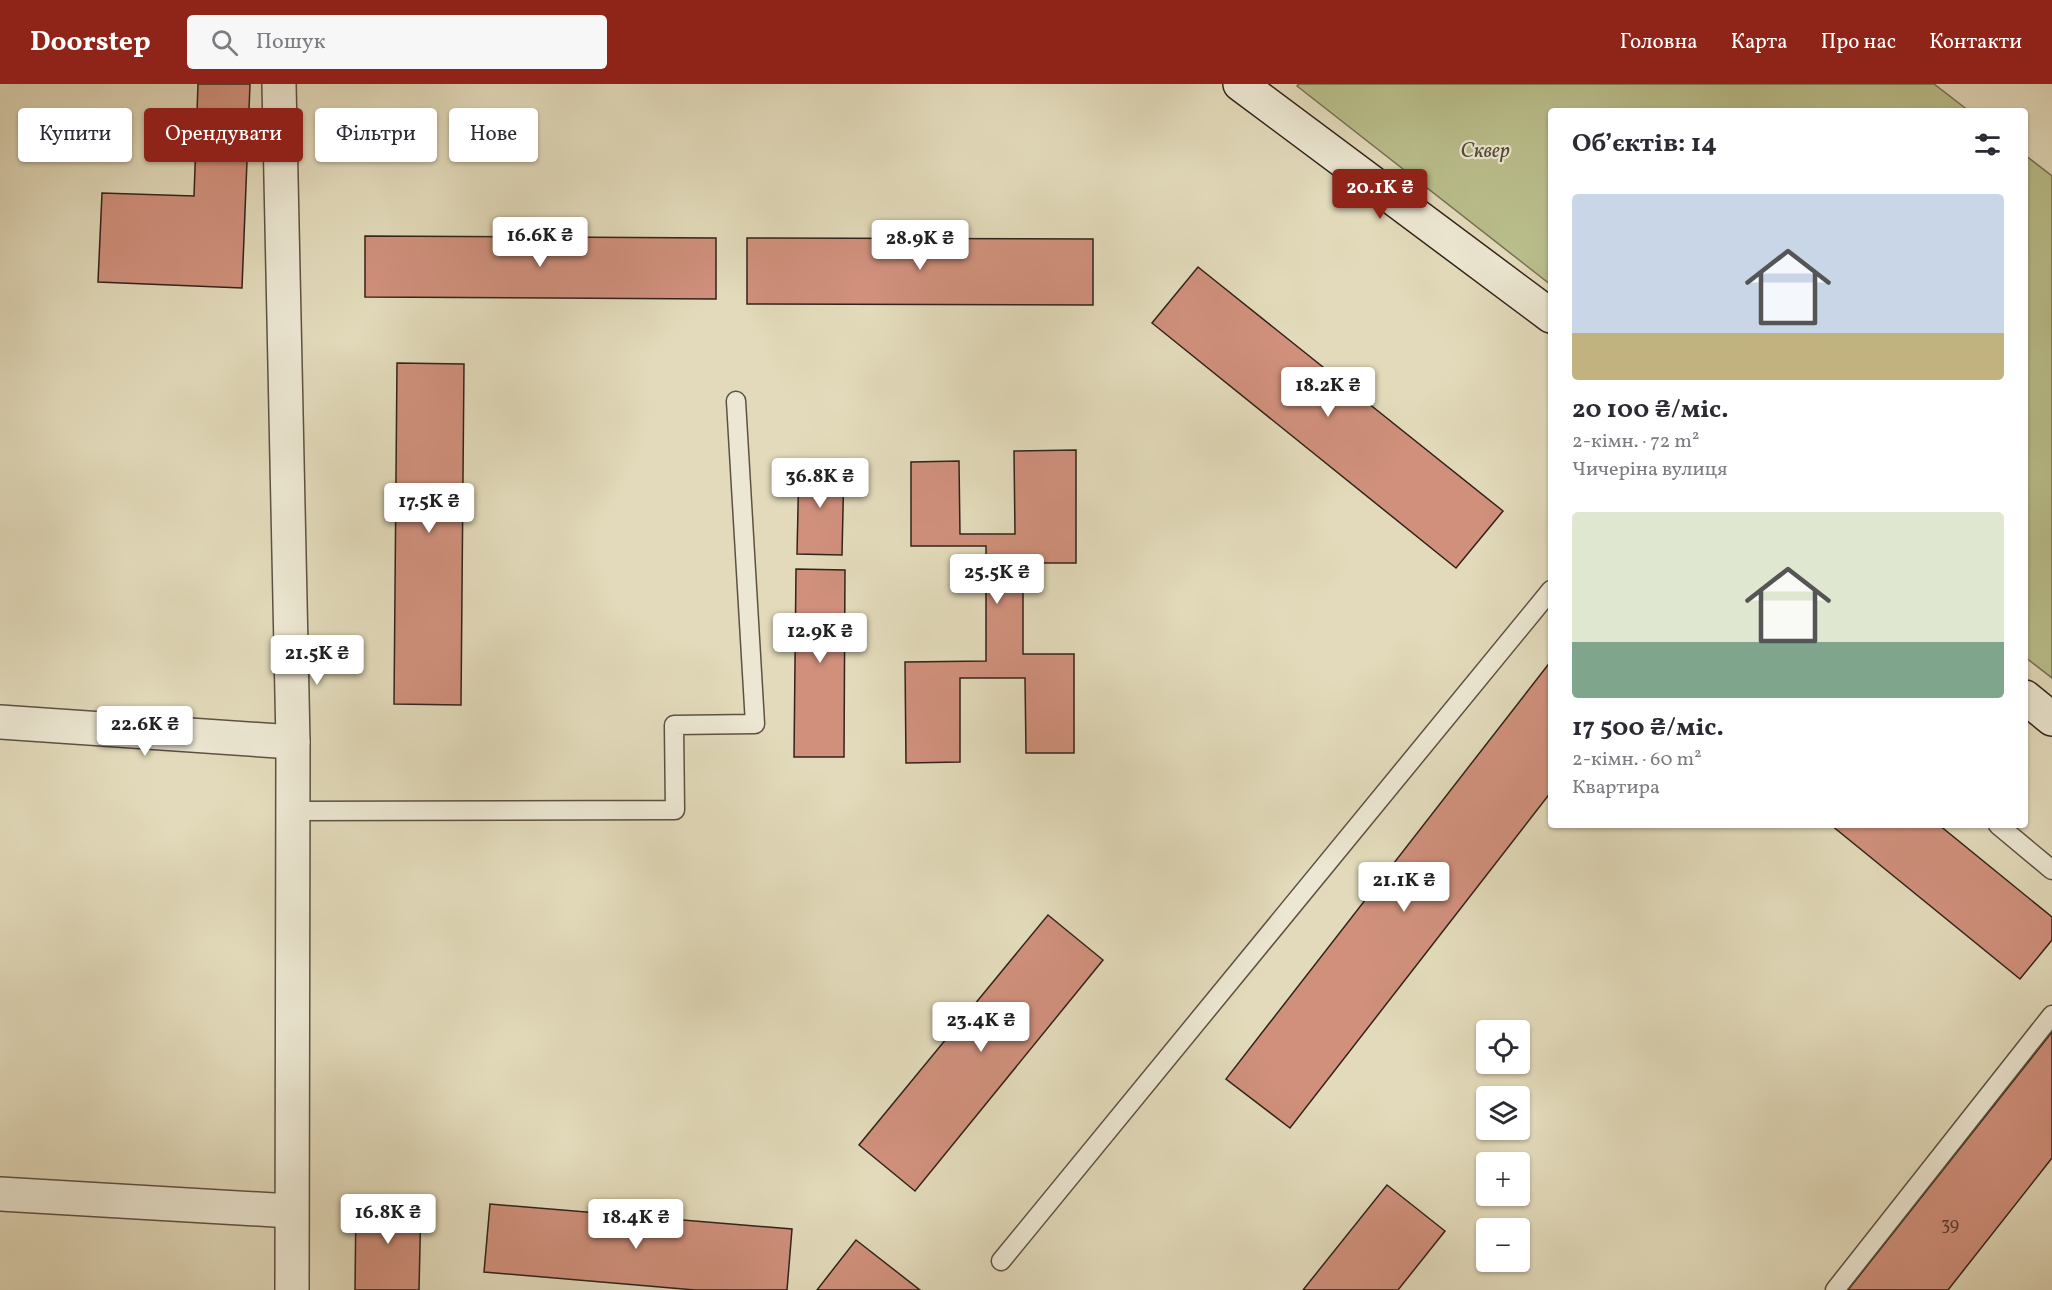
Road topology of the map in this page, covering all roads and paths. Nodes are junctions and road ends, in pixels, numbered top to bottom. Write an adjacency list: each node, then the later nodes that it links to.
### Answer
1 (279, 84): 9 (street)
2 (1240, 84): 3 (street)
3 (1548, 313)
4 (736, 401): 10 (lane)
5 (1548, 594): 16 (lane)
6 (2028, 699): 7 (street)
7 (2052, 719)
8 (0, 722): 9 (street)
9 (293, 742): 10 (street)
10 (292, 811): 15 (street)
11 (2002, 828): 12 (lane)
12 (2052, 870)
13 (2052, 1015): 18 (lane)
14 (0, 1194): 15 (street)
15 (291, 1211): 17 (street)
16 (1001, 1261)
17 (292, 1290)
18 (1835, 1290)

